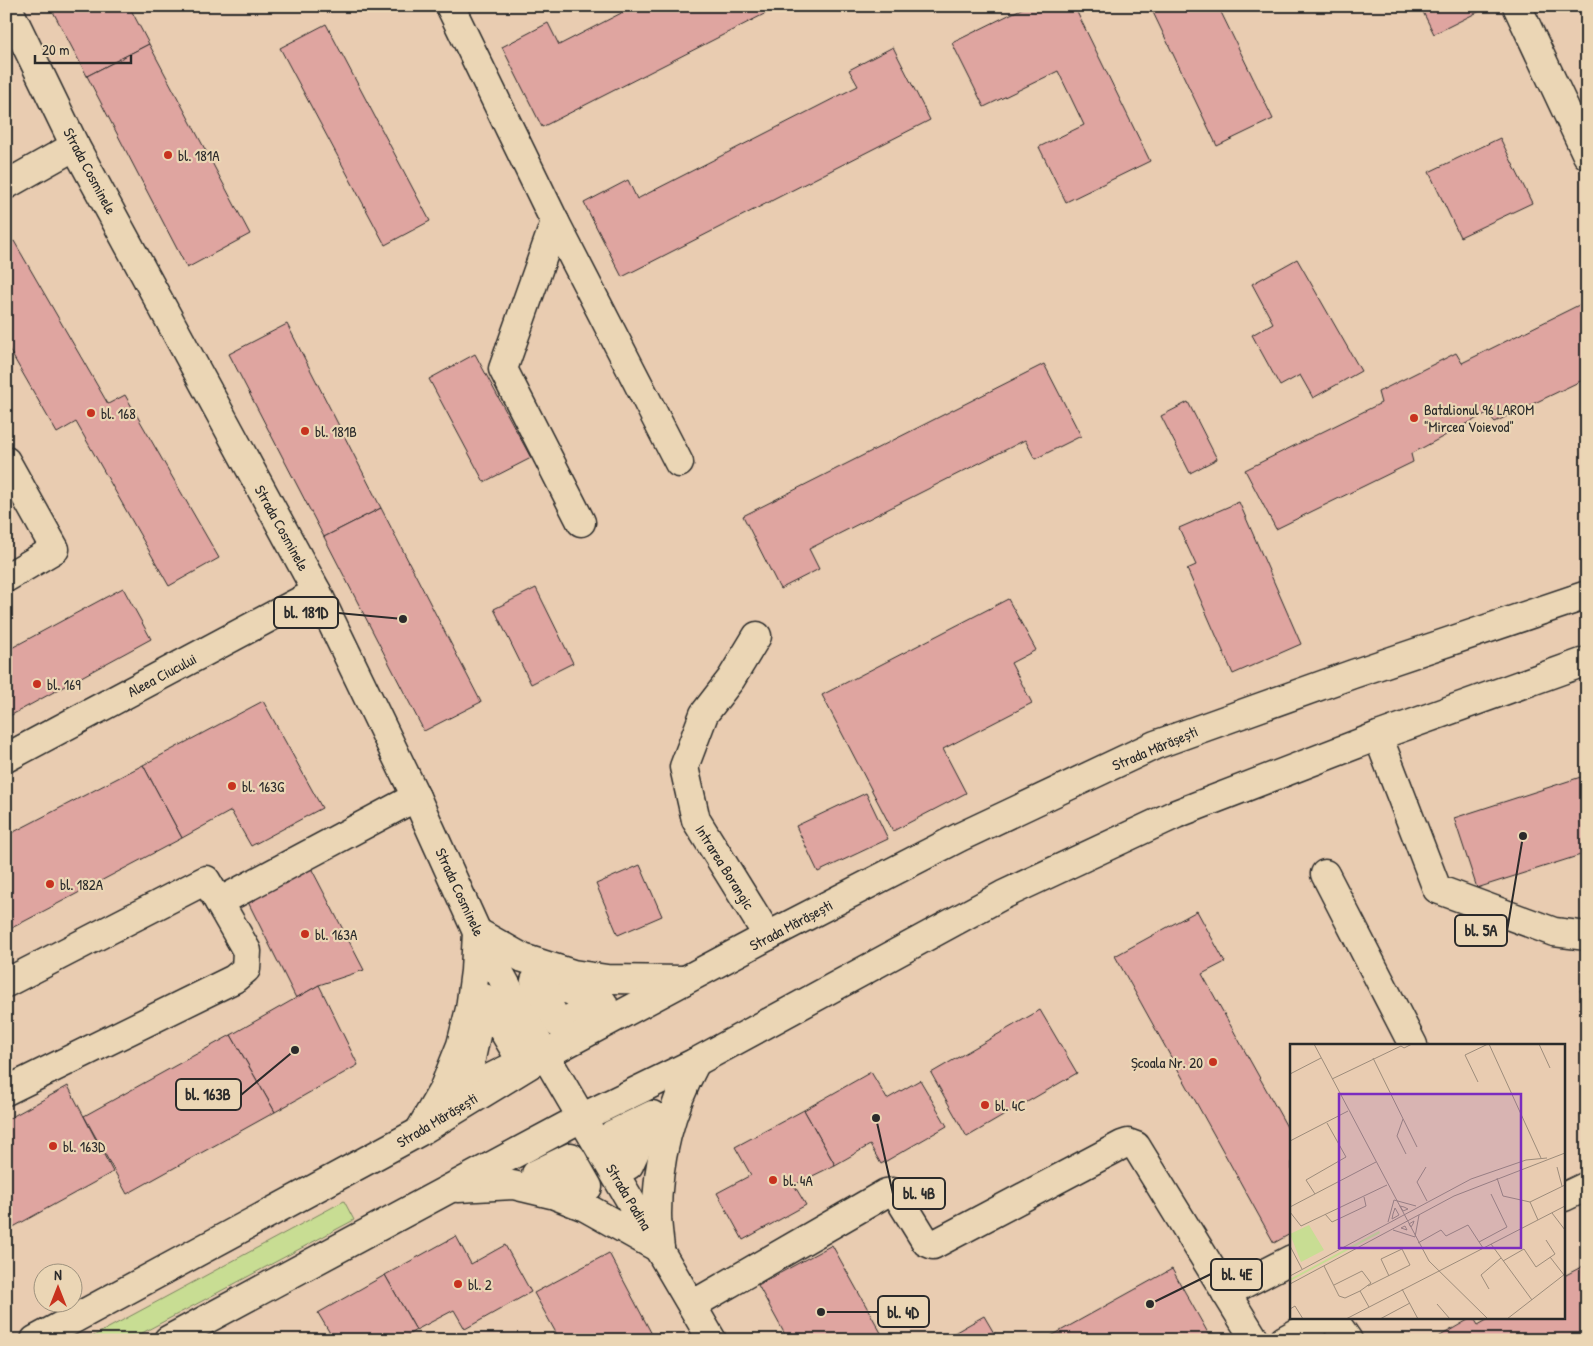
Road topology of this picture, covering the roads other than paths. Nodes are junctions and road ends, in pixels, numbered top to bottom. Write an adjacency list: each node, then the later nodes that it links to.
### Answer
1 (7, 6): 4 (main road, Strada Cosminele)
2 (450, 6): 7 (main road)
3 (1517, 6): 5 (main road)
4 (75, 146): 6 (main road); 12 (main road, Strada Cosminele)
5 (1587, 155)
6 (6, 185)
7 (555, 222): 9 (main road); 10 (main road)
8 (6, 461): 11 (main road)
9 (679, 463)
10 (581, 522)
11 (6, 578)
12 (317, 592): 17 (main road, Aleea Ciucului); 18 (main road, Strada Cosminele)
13 (1587, 595): 22 (main road, Strada Mărășești)
14 (757, 636): 22 (main road, Intrarea Borangic)
15 (1587, 662): 16 (main road)
16 (1378, 736): 23 (main road); 28 (main road)
17 (6, 758)
18 (416, 797): 20 (main road); 21 (main road, Strada Cosminele)
19 (1325, 874): 26 (main road)
20 (219, 902): 25 (main road); 29 (main road)
21 (477, 932): 24 (main road); 27 (main road, Strada Cosminele); 31 (main road)
22 (768, 936): 24 (main road, Strada Mărășești)
23 (1587, 936)
24 (686, 980): 27 (main road, Strada Mărășești)
25 (6, 983)
26 (1412, 1044)
27 (545, 1055): 30 (main road, Strada Padina); 31 (main road, Strada Mărășești)
28 (696, 1062): 30 (main road); 35 (main road)
29 (6, 1091)
30 (582, 1118): 33 (main road); 35 (main road, Strada Padina)
31 (419, 1132): 41 (main road, Strada Mărășești)
32 (1587, 1186): 34 (main road)
33 (451, 1188): 35 (main road); 42 (main road)
34 (1566, 1196)
35 (660, 1249): 38 (main road, Strada Padina)
36 (1290, 1260): 37 (main road)
37 (1226, 1293): 38 (main road); 44 (main road)
38 (692, 1305): 43 (main road, Strada Padina)
39 (1324, 1318): 45 (main road)
40 (1333, 1318): 46 (main road)
41 (35, 1340)
42 (168, 1340)
43 (712, 1340)
44 (1255, 1340)
45 (1284, 1340)
46 (1348, 1340)

